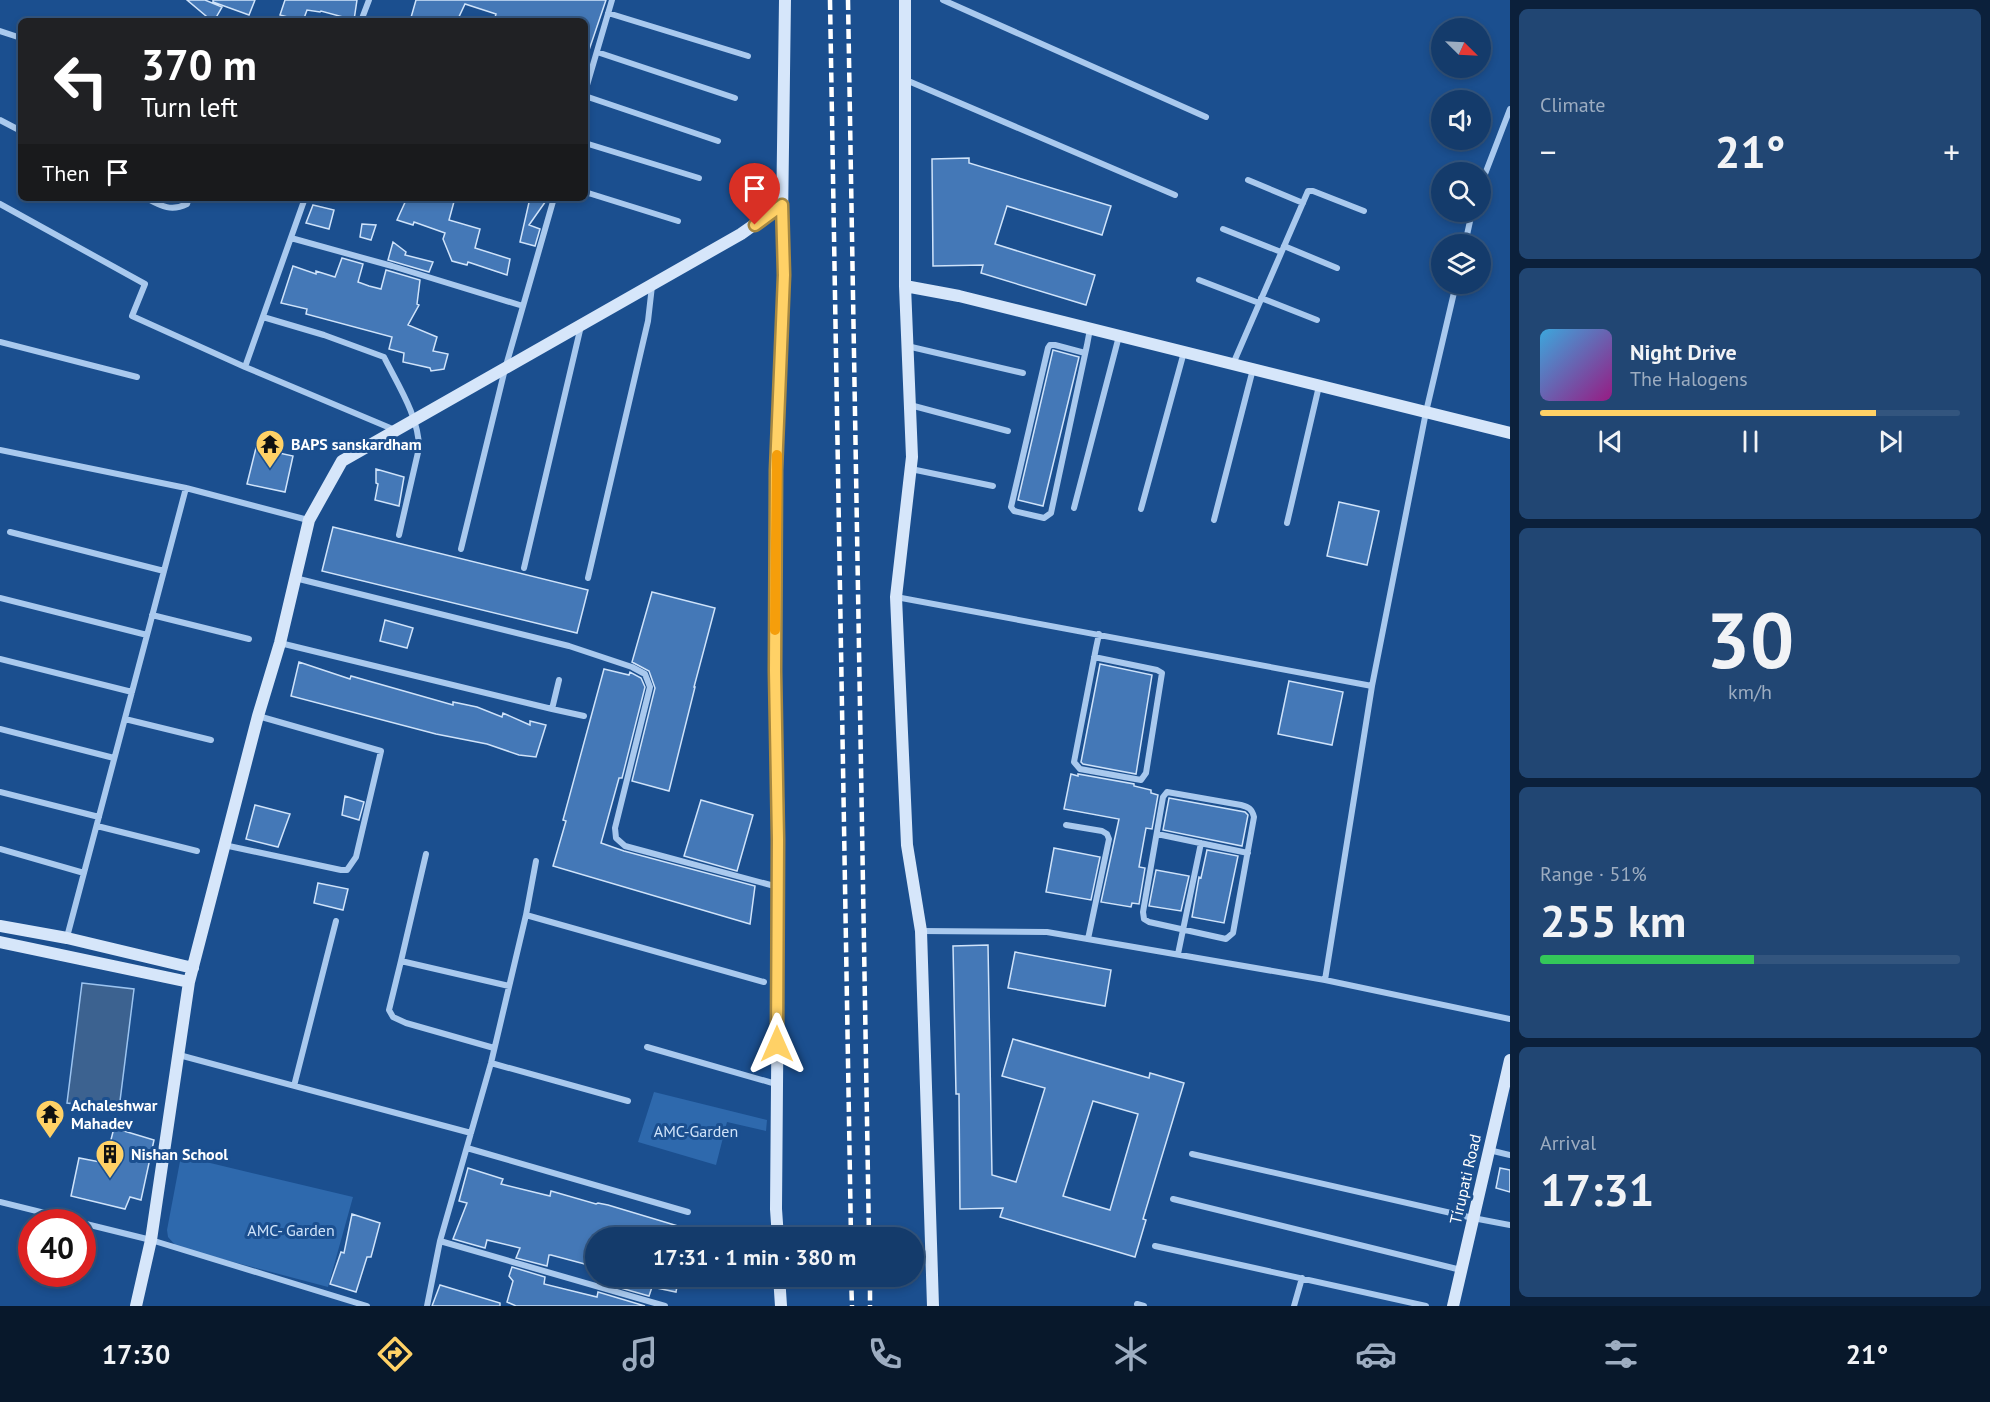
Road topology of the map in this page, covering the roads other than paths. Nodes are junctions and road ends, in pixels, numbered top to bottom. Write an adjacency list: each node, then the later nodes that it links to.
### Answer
1 (369, 0): 7 (street)
2 (612, 0): 6 (street)
3 (784, 0): 33 (street)
4 (905, 0): 12 (street)
5 (943, 0): 17 (street)
6 (608, 13): 10 (street); 11 (street)
7 (362, 18)
8 (0, 31): 9 (street)
9 (18, 37)
10 (597, 52): 13 (street); 15 (street)
11 (748, 56)
12 (905, 80): 26 (street); 42 (street)
13 (588, 84)
14 (588, 95): 20 (street)
15 (735, 98)
16 (1510, 109): 22 (street)
17 (1206, 117)
18 (0, 120): 19 (street)
19 (18, 129)
20 (718, 141)
21 (588, 144): 23 (street)
22 (1490, 162)
23 (699, 178)
24 (1248, 180): 31 (street)
25 (588, 193): 35 (street)
26 (1175, 195)
27 (152, 201): 28 (street)
28 (188, 201)
29 (304, 201): 37 (street)
30 (554, 201): 45 (street)
31 (1303, 203): 34 (street); 38 (street)
32 (0, 204): 56 (street)
33 (782, 205): 41 (street); 116 (street)
34 (1364, 211)
35 (678, 221)
36 (1223, 229): 38 (street)
37 (291, 238): 45 (street); 46 (street)
38 (1283, 249): 39 (street); 44 (street)
39 (1337, 268)
40 (1199, 280): 44 (street)
41 (652, 285): 48 (street); 83 (street)
42 (905, 286): 49 (street); 52 (street)
43 (1454, 294): 63 (street)
44 (1260, 301): 47 (street); 55 (street)
45 (523, 306): 57 (street)
46 (263, 317): 56 (street); 64 (street)
47 (1317, 320)
48 (581, 325): 57 (street); 80 (street)
49 (1090, 329): 50 (street); 54 (street)
50 (1119, 336): 53 (street); 72 (street)
51 (0, 342): 60 (street)
52 (907, 346): 59 (street); 62 (street)
53 (1184, 352): 55 (street); 73 (street)
54 (1085, 353): 54 (street)
55 (1233, 364): 58 (street)
56 (245, 367): 65 (street)
57 (505, 369): 64 (street); 79 (street)
58 (1253, 369): 61 (street); 75 (street)
59 (1023, 373)
60 (137, 377)
61 (1319, 386): 63 (street); 76 (street)
62 (910, 405): 66 (street); 69 (street)
63 (1426, 412): 67 (street); 94 (street)
64 (414, 420): 65 (street); 78 (street)
65 (396, 430): 74 (street)
66 (1008, 431)
67 (1510, 433)
68 (0, 450): 71 (street)
69 (911, 469): 70 (street); 84 (street)
70 (993, 486)
71 (186, 488): 74 (street); 81 (street)
72 (1074, 508)
73 (1142, 509)
74 (309, 520): 82 (street)
75 (1214, 520)
76 (1287, 523)
77 (10, 532): 81 (street)
78 (399, 535)
79 (461, 549)
80 (524, 568)
81 (164, 571): 86 (street)
82 (294, 578): 90 (street); 116 (street)
83 (588, 578)
84 (896, 597): 87 (street); 120 (street)
85 (0, 598): 88 (street)
86 (152, 615): 88 (street); 89 (street)
87 (1099, 634): 91 (street); 94 (street)
88 (147, 635): 95 (street)
89 (249, 639)
90 (280, 642): 96 (street); 97 (street)
91 (1094, 657): 91 (street)
92 (0, 659): 95 (street)
93 (559, 680): 96 (street)
94 (1372, 686): 128 (street)
95 (132, 692): 99 (street)
96 (552, 710): 98 (street)
97 (258, 716): 109 (street); 109 (street)
98 (584, 716)
99 (125, 719): 101 (street); 102 (street)
100 (0, 729): 102 (street)
101 (211, 740)
102 (114, 758): 104 (street)
103 (0, 792): 104 (street)
104 (99, 817): 106 (street)
105 (1066, 825): 123 (street)
106 (97, 826): 111 (street); 115 (street)
107 (1157, 834): 108 (street); 112 (street); 121 (street)
108 (1201, 843): 112 (street); 121 (street)
109 (224, 845): 127 (street)
110 (0, 849): 115 (street)
111 (197, 851)
112 (1248, 853): 121 (street)
113 (426, 854): 126 (street)
114 (536, 861): 117 (street)
115 (84, 873): 122 (street)
116 (778, 887): 139 (street)
117 (526, 915): 130 (street); 131 (street)
118 (336, 921): 140 (street)
119 (0, 926): 122 (street)
120 (921, 930): 123 (street); 166 (street)
121 (1184, 930): 125 (street)
122 (67, 938): 127 (street)
123 (1088, 939): 125 (street)
124 (0, 942): 129 (street)
125 (1178, 954): 128 (street)
126 (401, 961): 131 (street); 134 (street)
127 (192, 968): 129 (street)
128 (1325, 980): 132 (street)
129 (189, 982): 135 (street)
130 (764, 982)
131 (509, 986): 134 (street)
132 (1510, 1019)
133 (647, 1047): 139 (street)
134 (494, 1048): 137 (street)
135 (178, 1055): 140 (street); 155 (street)
136 (1510, 1060): 138 (street, Tirupati Road)
137 (491, 1063): 141 (street); 142 (street)
138 (1508, 1082): 144 (street, Tirupati Road)
139 (777, 1084): 154 (street)
140 (294, 1086): 142 (street)
141 (628, 1101)
142 (471, 1132): 143 (street)
143 (467, 1148): 150 (street); 156 (street)
144 (1489, 1150): 146 (street); 151 (street, Tirupati Road)
145 (1192, 1154): 151 (street)
146 (1510, 1155)
147 (1173, 1199): 158 (street)
148 (0, 1202): 149 (street)
149 (27, 1209)
150 (688, 1212)
151 (1473, 1218): 152 (street); 158 (street, Tirupati Road)
152 (1510, 1225)
153 (96, 1226): 155 (street)
154 (777, 1227)
155 (151, 1240): 161 (street); 162 (street)
156 (440, 1241): 163 (street); 164 (street)
157 (1155, 1246): 159 (street)
158 (1462, 1270): 169 (street, Tirupati Road)
159 (1302, 1278): 167 (street); 168 (street)
160 (780, 1287): 165 (street)
161 (136, 1306)
162 (368, 1306)
163 (426, 1306)
164 (665, 1306)
165 (781, 1306)
166 (933, 1306)
167 (1294, 1306)
168 (1426, 1306)
169 (1453, 1306)

